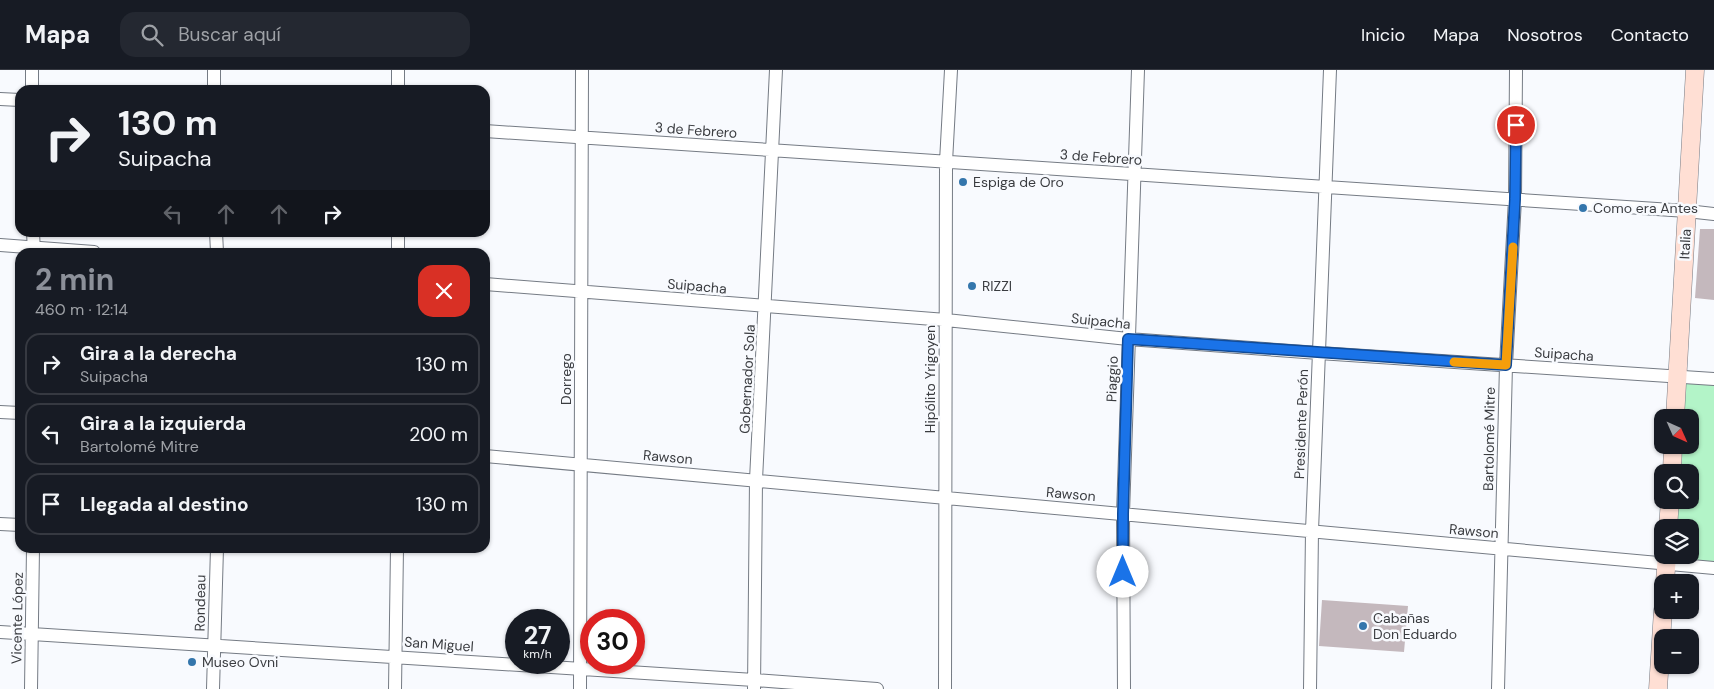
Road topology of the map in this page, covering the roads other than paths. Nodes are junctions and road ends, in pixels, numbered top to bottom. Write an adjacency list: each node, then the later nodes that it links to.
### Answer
1 (32, 70): 11 (street)
2 (214, 70): 12 (street)
3 (398, 70): 13 (street)
4 (582, 70): 17 (street, Dorrego)
5 (776, 70): 18 (street, Gobernador Sola)
6 (951, 70): 19 (street, Hipólito Yrigoyen)
7 (1138, 70): 20 (street, Piaggio)
8 (1330, 70): 21 (street, Presidente Perón)
9 (1516, 70): 22 (street, Bartolomé Mitre)
10 (1695, 70): 23 (street, Italia)
11 (32, 85)
12 (214, 85)
13 (398, 85)
14 (0, 99): 15 (street)
15 (15, 100)
16 (490, 131): 17 (street, 3 de Febrero)
17 (582, 138): 18 (street, 3 de Febrero); 28 (street, Dorrego)
18 (773, 150): 19 (street, 3 de Febrero); 29 (street, Gobernador Sola)
19 (946, 162): 20 (street, 3 de Febrero); 30 (street, Hipólito Yrigoyen)
20 (1133, 174): 21 (street, 3 de Febrero); 31 (street, Piaggio)
21 (1326, 187): 22 (street, 3 de Febrero); 32 (street, Presidente Perón)
22 (1515, 199): 23 (street, 3 de Febrero); 33 (street, Bartolomé Mitre)
23 (1687, 211): 24 (street, 3 de Febrero); 34 (street, Italia)
24 (1714, 214)
25 (0, 245): 26 (street)
26 (20, 248)
27 (490, 284): 28 (street, Suipacha)
28 (582, 292): 29 (street, Suipacha); 40 (street, Dorrego)
29 (765, 307): 30 (street, Suipacha); 41 (street, Gobernador Sola)
30 (946, 320): 31 (street, Suipacha); 42 (street, Hipólito Yrigoyen)
31 (1128, 339): 32 (street, Suipacha); 43 (street, Piaggio)
32 (1319, 353): 33 (street, Suipacha); 46 (street, Presidente Perón)
33 (1506, 365): 34 (street, Suipacha); 47 (street, Bartolomé Mitre)
34 (1677, 376): 35 (street, Suipacha); 36 (street, Italia)
35 (1714, 379)
36 (1675, 409)
37 (0, 412): 38 (street)
38 (15, 414)
39 (490, 456): 40 (street, Rawson)
40 (581, 464): 41 (street, Rawson); 54 (street, Dorrego)
41 (756, 480): 42 (street, Rawson); 63 (street, Gobernador Sola)
42 (945, 498): 43 (street, Rawson); 69 (street, Hipólito Yrigoyen)
43 (1123, 514): 46 (street, Rawson); 70 (street, Piaggio)
44 (0, 524): 45 (street)
45 (15, 524)
46 (1312, 531): 47 (street, Rawson); 71 (street, Presidente Perón)
47 (1502, 548): 51 (street, Rawson); 72 (street, Bartolomé Mitre)
48 (33, 553): 57 (street, Vicente López)
49 (217, 553): 58 (street, Rondeau)
50 (397, 553): 59 (street)
51 (1654, 558)
52 (1693, 564): 53 (street, Rawson)
53 (1714, 568)
54 (580, 609)
55 (1662, 619): 73 (street)
56 (0, 632): 57 (street, San Miguel)
57 (32, 633): 58 (street, San Miguel); 64 (street, Vicente López)
58 (214, 644): 59 (street, San Miguel); 65 (street, Rondeau)
59 (395, 656): 60 (street, San Miguel); 66 (street)
60 (580, 668)
61 (580, 674): 67 (street, Dorrego)
62 (645, 674): 63 (street, San Miguel)
63 (754, 684): 68 (street, San Miguel)
64 (31, 689)
65 (213, 689)
66 (395, 689)
67 (580, 689)
68 (877, 689)
69 (945, 689)
70 (1124, 689)
71 (1310, 689)
72 (1498, 689)
73 (1658, 689)

